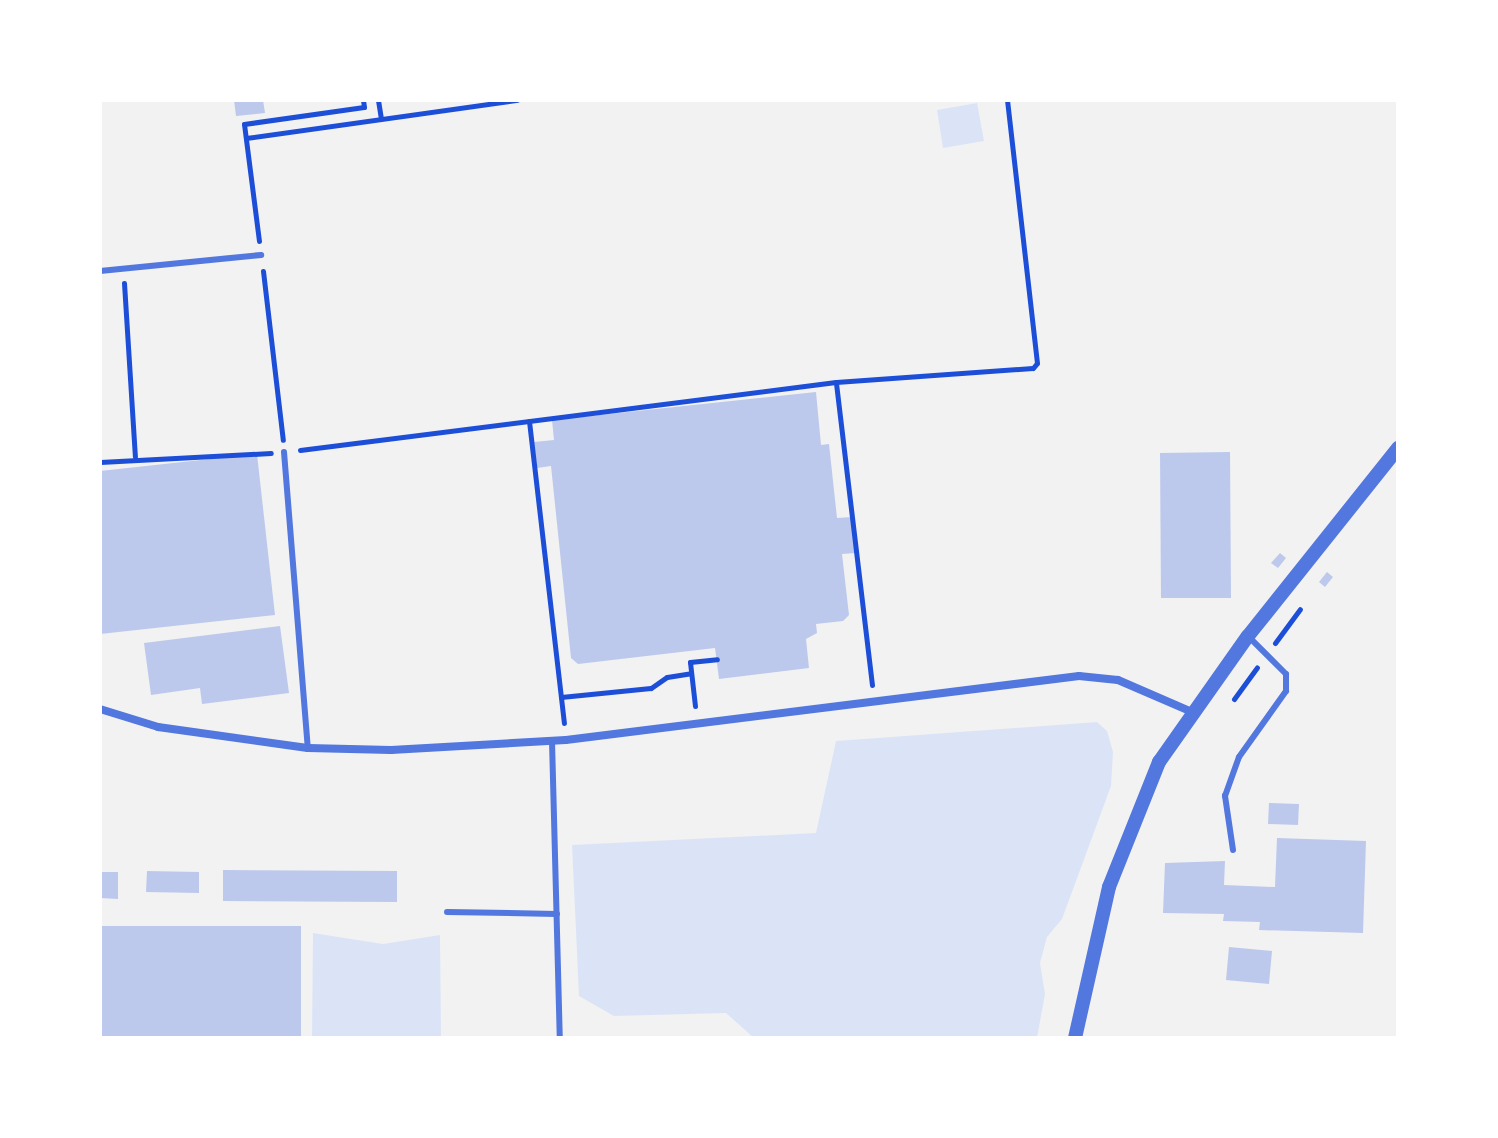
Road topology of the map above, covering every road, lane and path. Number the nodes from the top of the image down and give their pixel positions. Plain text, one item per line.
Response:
1 (363, 100) edge
2 (378, 100) edge
3 (517, 100) edge
4 (1007, 100) edge
5 (381, 119) junction
6 (246, 138) junction
7 (261, 255) junction
8 (123, 269) junction
9 (100, 271) edge
10 (836, 382) junction
11 (529, 421) junction
12 (1398, 448) edge
13 (284, 452) junction
14 (135, 457) junction
15 (100, 462) edge
16 (1248, 636) junction
17 (717, 659) dead end
18 (691, 673) junction
19 (694, 695) dead end
20 (561, 697) junction
21 (874, 701) junction
22 (100, 709) edge
23 (1192, 712) junction
24 (566, 740) junction
25 (552, 741) junction
26 (308, 748) junction
27 (1233, 850) dead end
28 (447, 912) dead end
29 (557, 914) junction
30 (560, 1038) edge
31 (1075, 1038) edge

1 - 6 path
2 - 5 path
3 - 5 path
4 - 10 path
5 - 6 path
6 - 7 path
7 - 8 lane
7 - 13 path
8 - 9 lane
8 - 14 path
10 - 11 path
10 - 21 path
11 - 13 path
11 - 20 path
12 - 16 street
13 - 14 path
13 - 26 lane
14 - 15 path
16 - 23 street
16 - 27 lane
17 - 18 path
18 - 19 path
18 - 20 path
20 - 24 path
21 - 23 street
21 - 24 street
22 - 26 street
23 - 31 street
24 - 25 street
25 - 26 street
25 - 29 lane
28 - 29 lane
29 - 30 lane

